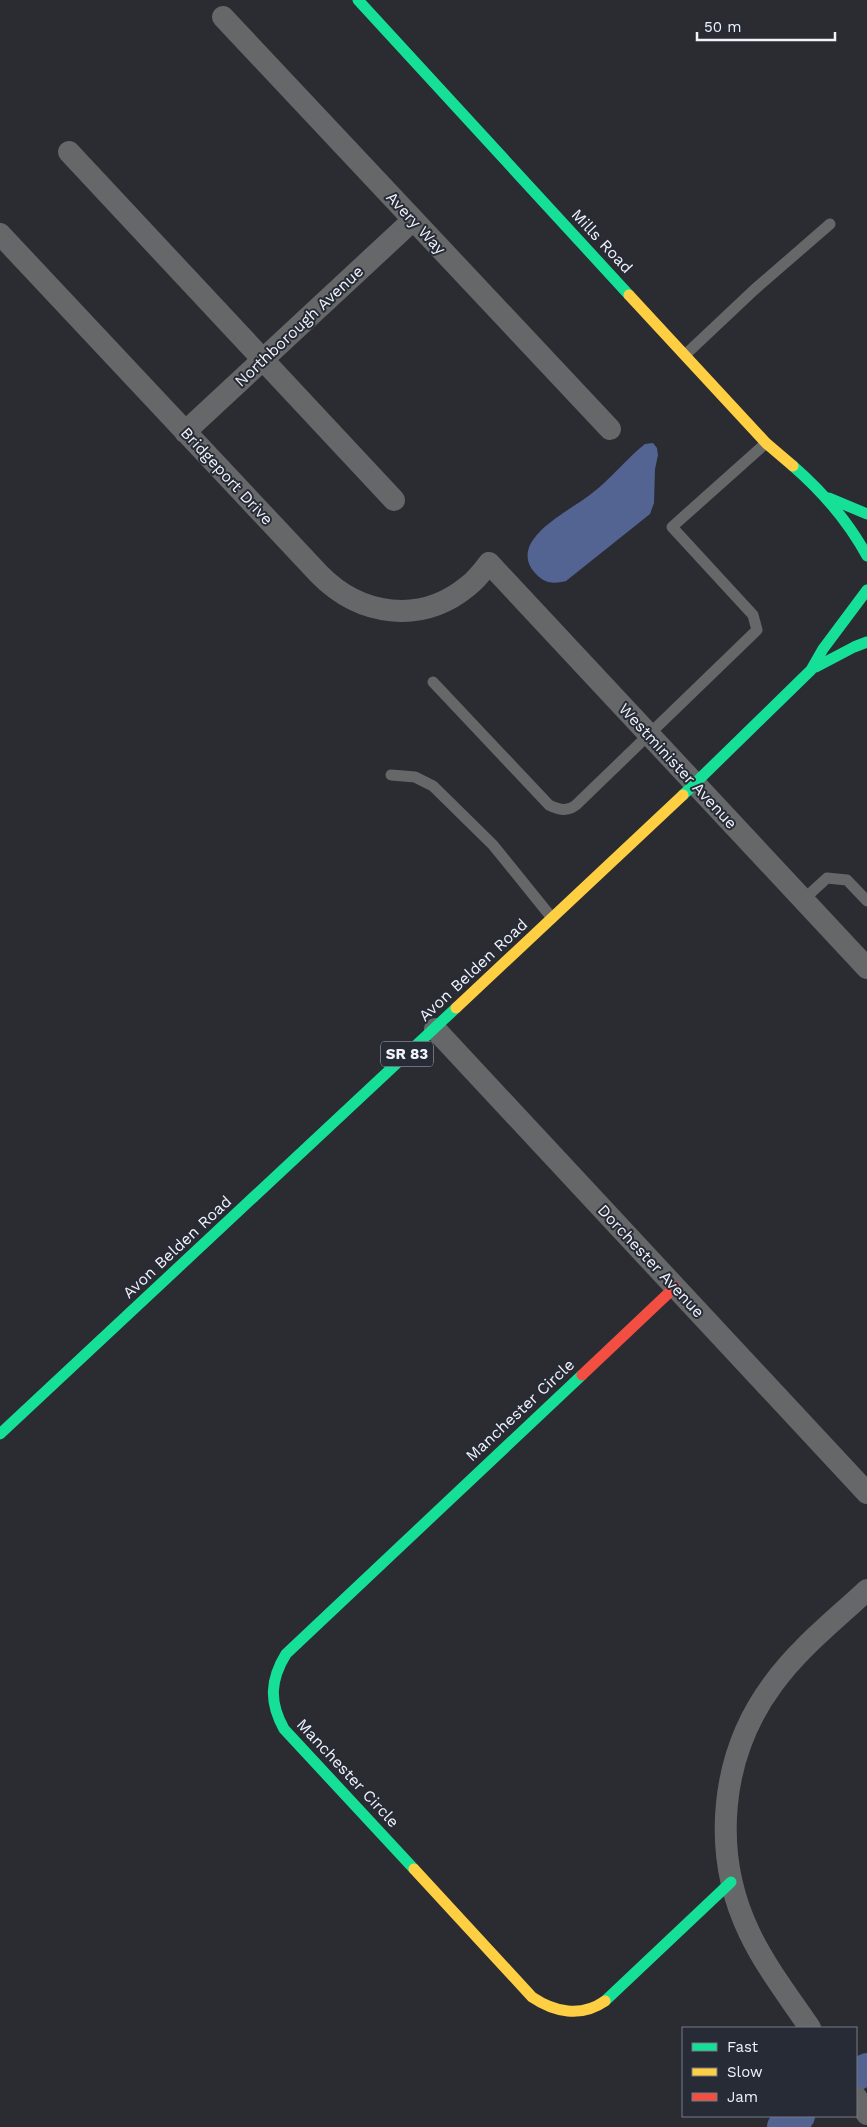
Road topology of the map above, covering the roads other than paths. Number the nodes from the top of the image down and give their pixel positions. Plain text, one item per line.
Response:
1 (358, 0) edge
2 (223, 17) dead end
3 (69, 152) dead end
4 (413, 220) junction
5 (830, 224) dead end
6 (0, 234) edge
7 (685, 355) junction
8 (263, 360) junction
9 (610, 430) dead end
10 (186, 432) junction
11 (766, 442) junction
12 (829, 498) junction
13 (394, 500) dead end
14 (867, 514) edge
15 (867, 556) edge
16 (489, 563) joint
17 (867, 590) edge
18 (867, 642) edge
19 (810, 670) junction
20 (433, 682) dead end
21 (650, 736) junction
22 (391, 775) dead end
23 (695, 784) junction
24 (803, 900) junction
25 (867, 901) edge
26 (552, 918) junction
27 (867, 968) edge
28 (435, 1029) junction
29 (675, 1287) junction
30 (0, 1434) edge
31 (867, 1493) edge
32 (867, 1590) edge
33 (731, 1882) junction
34 (809, 2027) edge

1 - 7 street, Mills Road
2 - 4 street, Avery Way
3 - 8 street
4 - 8 street, Northborough Avenue
4 - 9 street, Avery Way
5 - 7 lane
6 - 10 street, Bridgeport Drive
7 - 11 street, Mills Road
8 - 10 street, Northborough Avenue
8 - 13 street
10 - 16 street, Bridgeport Drive
11 - 12 street, Mills Road
11 - 21 lane
12 - 14 street, Mills Road
12 - 15 street, Mills Road
16 - 21 street, Westminister Avenue
17 - 19 street, Avon Belden Road / SR 83
18 - 19 street, Avon Belden Road / SR 83
19 - 23 street, Avon Belden Road / SR 83
20 - 21 lane
21 - 23 street, Westminister Avenue
22 - 26 lane
23 - 24 street, Westminister Avenue
23 - 26 street, Avon Belden Road / SR 83
24 - 25 lane
24 - 27 street, Westminister Avenue
26 - 28 street, Avon Belden Road / SR 83
28 - 29 street, Dorchester Avenue
28 - 30 street, Avon Belden Road / SR 83
29 - 31 street, Dorchester Avenue
29 - 33 street, Manchester Circle
32 - 33 street
33 - 34 street

